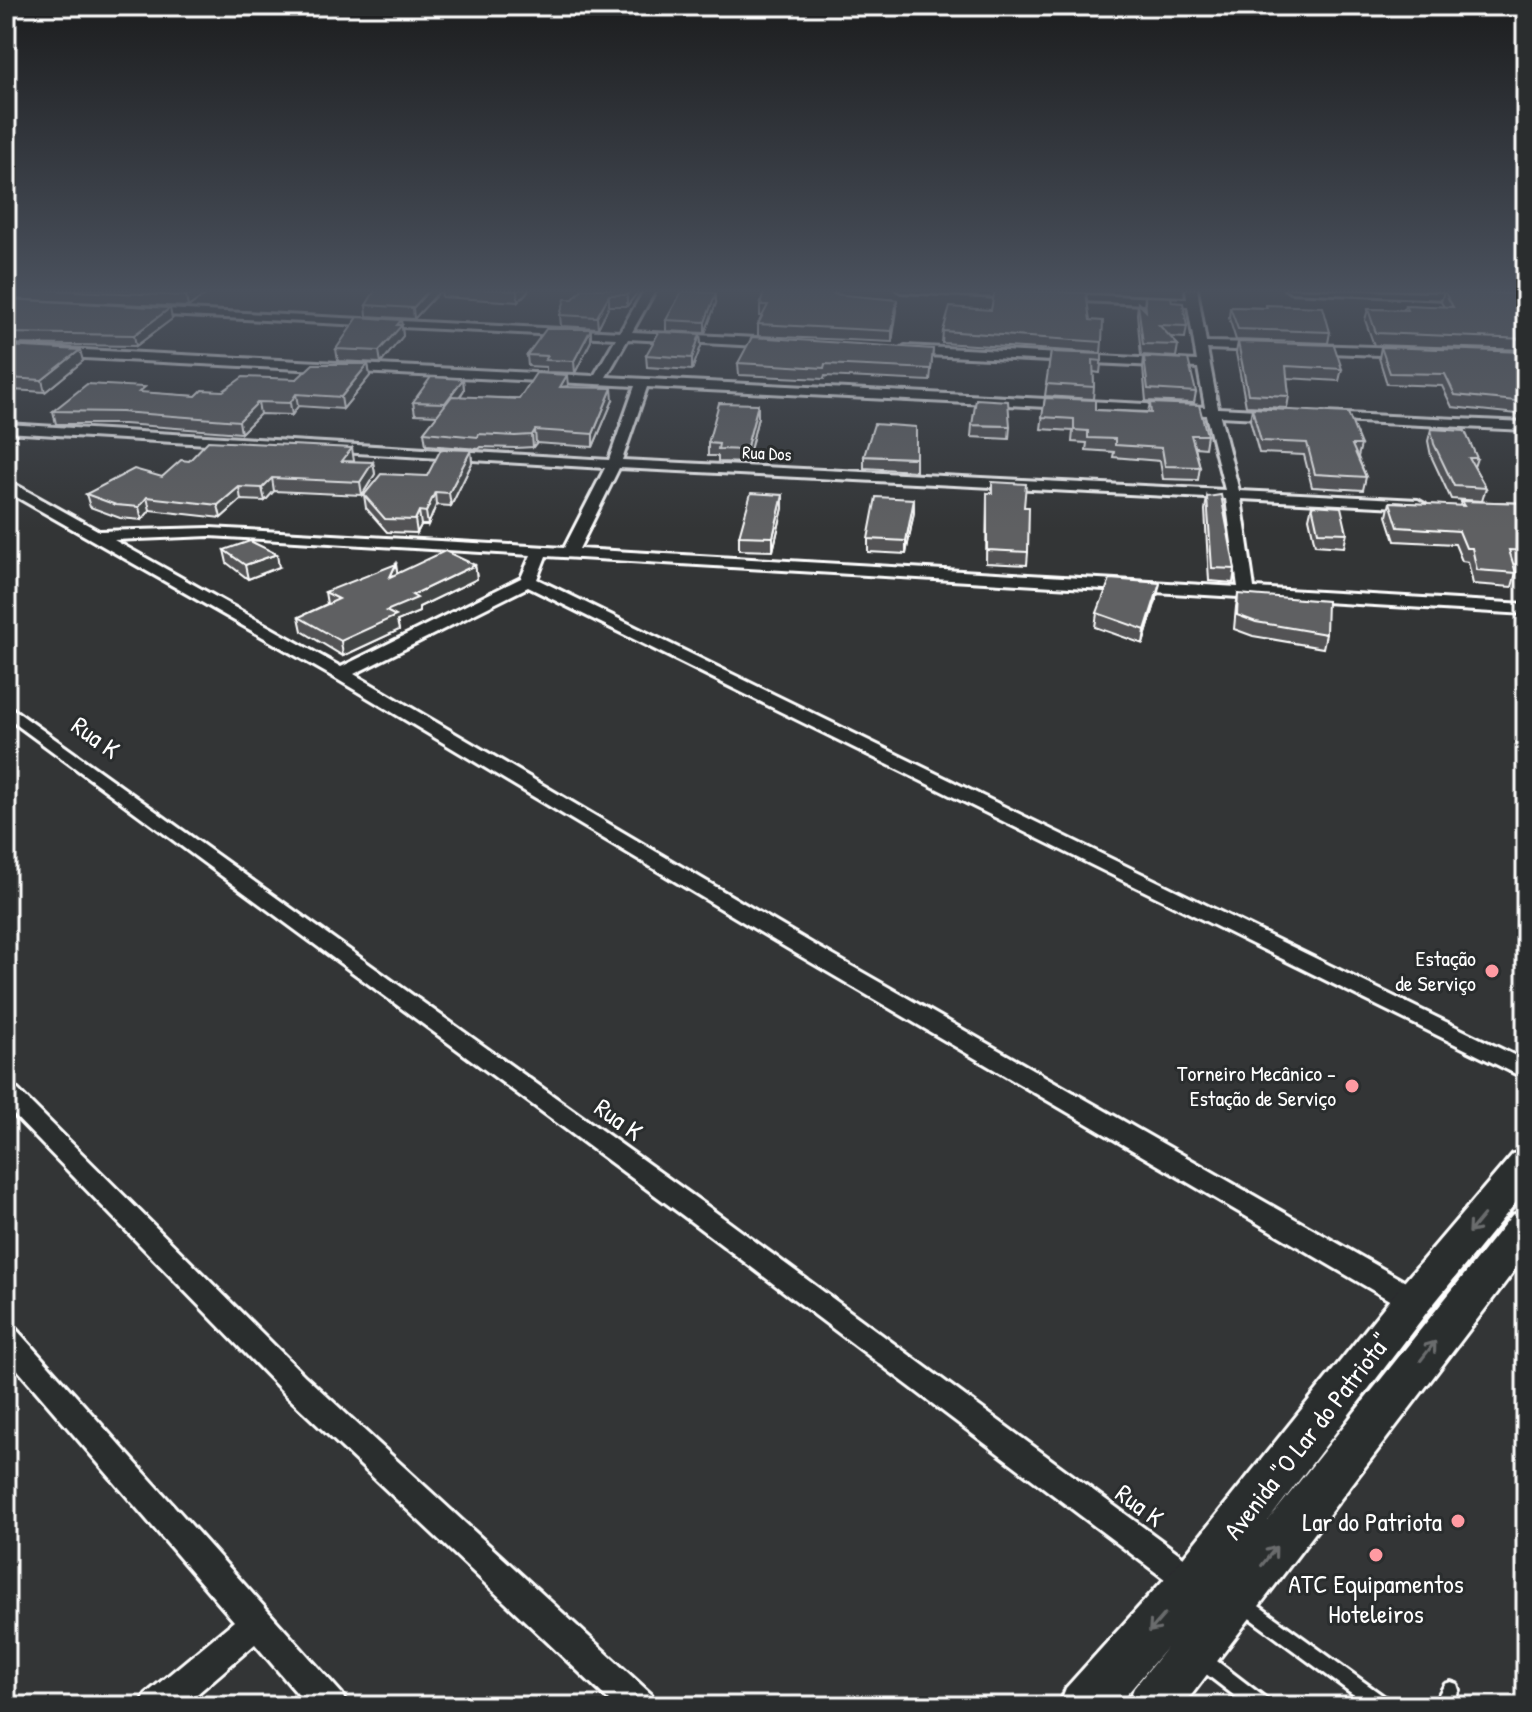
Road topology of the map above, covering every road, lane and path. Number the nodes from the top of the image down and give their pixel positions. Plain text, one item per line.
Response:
1 (366, 369) edge
2 (604, 369) edge
3 (1205, 369) edge
4 (597, 381) junction
5 (642, 384) junction
6 (1212, 412) junction
7 (1290, 415) edge
8 (1306, 416) edge
9 (1526, 426) edge
10 (6, 428) edge
11 (614, 464) junction
12 (6, 485) edge
13 (1233, 494) junction
14 (1434, 505) edge
15 (98, 536) junction
16 (540, 552) junction
17 (569, 553) junction
18 (528, 581) junction
19 (1247, 592) junction
20 (1526, 609) edge
21 (341, 674) junction
22 (6, 709) edge
23 (1526, 1071) edge
24 (6, 1092) edge
25 (1526, 1164) edge
26 (1526, 1226) edge
27 (1413, 1300) junction
28 (6, 1337) edge
29 (1193, 1582) junction
30 (1236, 1599) junction
31 (258, 1621) junction
32 (1194, 1654) junction
33 (1451, 1690) dead end
34 (158, 1706) edge
35 (330, 1706) edge
36 (639, 1706) edge
37 (1084, 1706) edge
38 (1152, 1706) edge
39 (1262, 1706) edge
40 (1383, 1706) edge
41 (1440, 1706) edge

1 - 4 street
2 - 4 street
3 - 6 street
4 - 5 street
5 - 6 street
5 - 11 street
6 - 7 street
6 - 13 street
8 - 9 street
10 - 11 street, Rua Dos
11 - 13 street, Rua Dos
11 - 17 street
12 - 15 street
13 - 14 street, Rua Dos
13 - 19 street
15 - 16 street
15 - 21 street
16 - 17 street
16 - 18 street
17 - 19 street
18 - 21 street
18 - 23 street
19 - 20 street
21 - 27 street
22 - 29 street, Rua K
24 - 36 street
25 -> 27 main road, Avenida "O Lar do Patriota"
30 -> 26 main road, Avenida "O Lar do Patriota"
27 - 29 main road, Avenida "O Lar do Patriota"
28 - 31 street
29 -> 37 main road, Avenida "O Lar do Patriota"
30 - 32 main road, Avenida "O Lar do Patriota"
30 - 40 lane
31 - 34 street
31 - 35 street
32 - 38 main road, Avenida "O Lar do Patriota"
32 - 39 lane
33 - 41 lane

